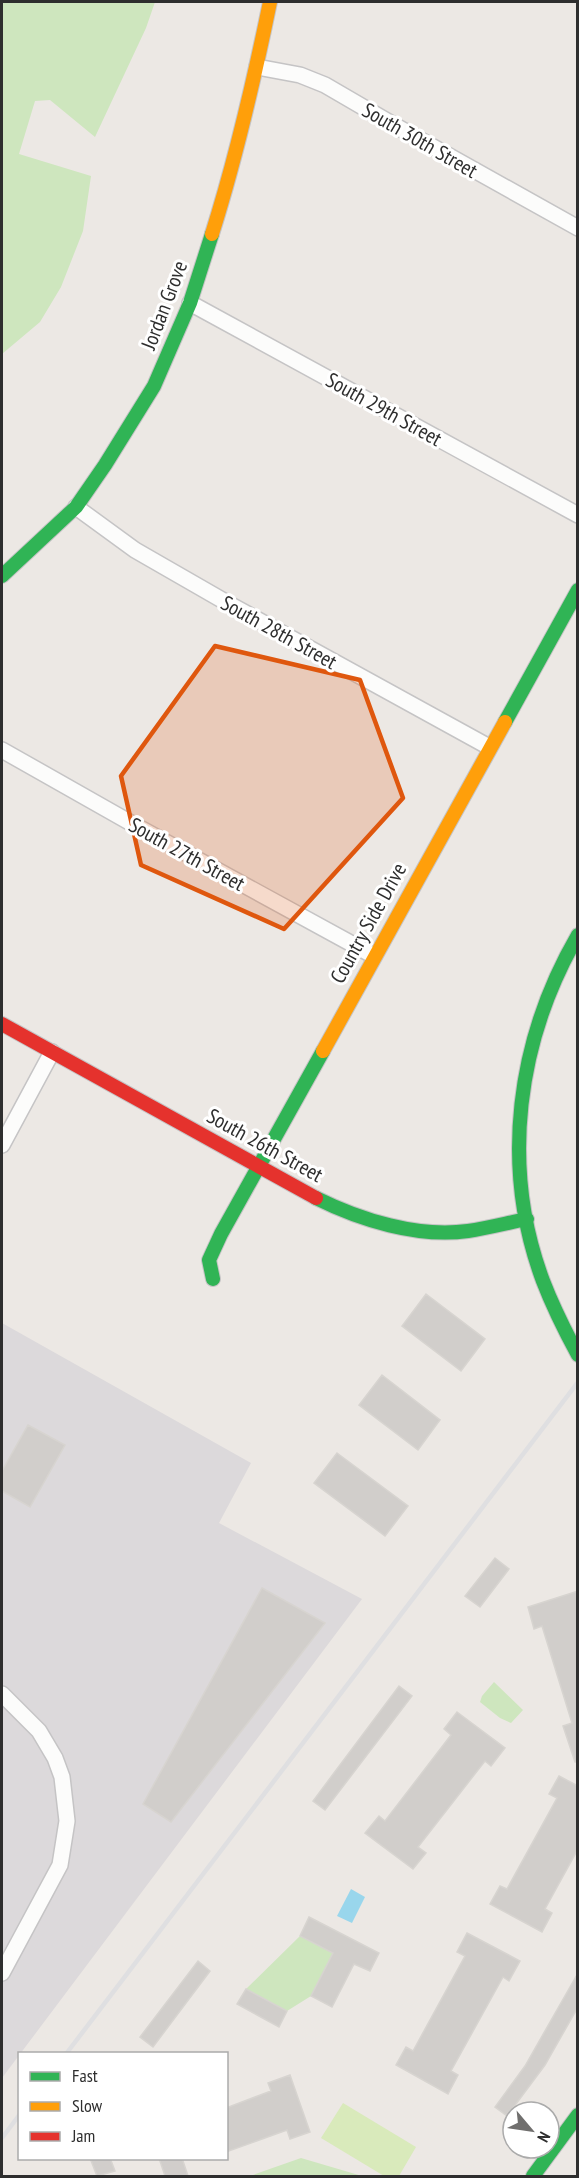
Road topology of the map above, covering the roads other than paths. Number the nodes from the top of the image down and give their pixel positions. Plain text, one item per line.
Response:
1 (270, 2) edge
2 (257, 67) junction
3 (578, 228) edge
4 (190, 303) junction
5 (76, 507) junction
6 (578, 514) edge
7 (2, 576) edge
8 (578, 590) edge
9 (489, 747) junction
10 (2, 750) edge
11 (578, 935) edge
12 (374, 956) junction
13 (2, 1024) edge
14 (52, 1052) junction
15 (2, 1145) edge
16 (260, 1166) junction
17 (527, 1219) junction
18 (213, 1279) dead end
19 (578, 1355) edge
20 (2, 1694) edge
21 (2, 1973) edge
22 (578, 2115) edge
23 (533, 2176) edge

1 - 2 street, Jordan Grove
2 - 3 street, South 30th Street
2 - 4 street, Jordan Grove
4 - 5 street, Jordan Grove
4 - 6 street, South 29th Street
5 - 7 street, Jordan Grove
5 - 9 street, South 28th Street
8 - 9 street, Country Side Drive
9 - 12 street, Country Side Drive
10 - 12 street, South 27th Street
11 - 17 street
12 - 16 street, Country Side Drive
13 - 14 street, South 26th Street
14 - 15 street
14 - 16 street, South 26th Street
16 - 17 street, South 26th Street
16 - 18 street, Country Side Drive
17 - 19 street
20 - 21 street
22 - 23 street

